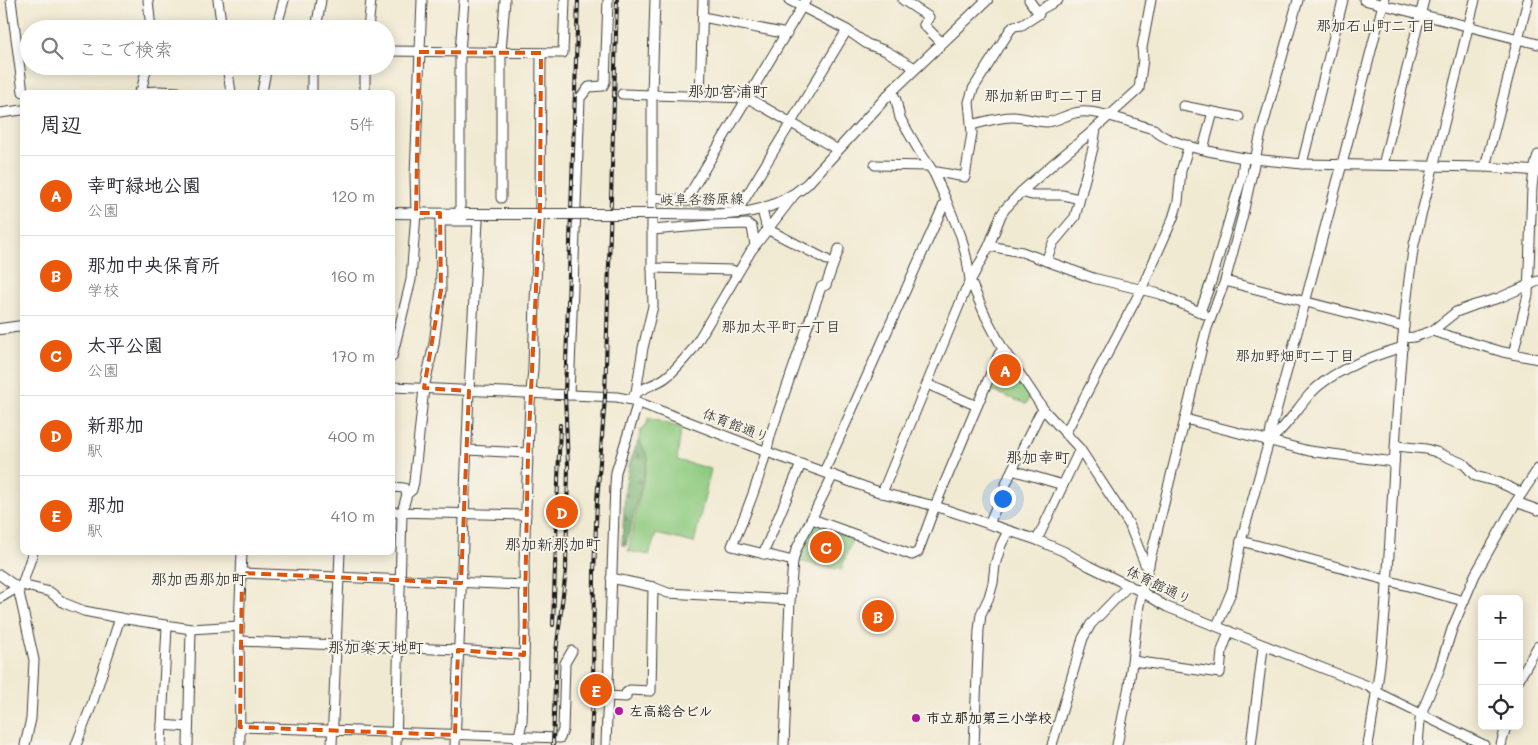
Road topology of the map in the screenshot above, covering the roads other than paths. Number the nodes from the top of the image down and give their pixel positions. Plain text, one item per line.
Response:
1 (11, 0) edge
2 (148, 0) edge
3 (218, 0) edge
4 (284, 0) edge
5 (321, 0) edge
6 (371, 0) edge
7 (422, 0) edge
8 (464, 0) edge
9 (505, 0) edge
10 (565, 0) edge
11 (608, 0) edge
12 (655, 0) edge
13 (703, 0) edge
14 (789, 0) edge
15 (903, 0) edge
16 (987, 0) edge
17 (1029, 0) edge
18 (1058, 0) edge
19 (1151, 0) edge
20 (1298, 0) edge
21 (1343, 0) edge
22 (1364, 0) edge
23 (1424, 0) edge
24 (1475, 0) edge
25 (1528, 0) edge
26 (1383, 2) edge
27 (804, 3) edge
28 (1038, 11) junction
29 (1421, 14) junction
30 (703, 17) junction
31 (150, 20) edge
32 (221, 20) edge
33 (278, 20) edge
34 (318, 20) edge
35 (369, 20) edge
36 (1468, 26) junction
37 (847, 30) junction
38 (787, 34) junction
39 (1519, 39) junction
40 (942, 43) junction
41 (1538, 44) edge
42 (395, 51) edge
43 (419, 52) junction
44 (460, 52) junction
45 (501, 52) junction
46 (541, 53) junction
47 (915, 68) junction
48 (20, 69) edge
49 (21, 75) edge
50 (145, 75) edge
51 (228, 75) edge
52 (265, 75) edge
53 (312, 75) edge
54 (365, 75) edge
55 (23, 90) edge
56 (141, 90) edge
57 (231, 90) edge
58 (262, 90) edge
59 (312, 90) edge
60 (365, 90) edge
61 (892, 91) junction
62 (622, 94) dead end
63 (652, 94) junction
64 (700, 97) junction
65 (748, 98) junction
66 (1183, 106) dead end
67 (20, 110) edge
68 (1213, 112) junction
69 (0, 113) edge
70 (1108, 116) junction
71 (1239, 118) dead end
72 (791, 122) junction
73 (971, 124) junction
74 (1096, 128) junction
75 (1188, 146) junction
76 (838, 150) junction
77 (1203, 150) junction
78 (1538, 155) edge
79 (1244, 158) junction
80 (1255, 159) junction
81 (875, 164) dead end
82 (1302, 164) junction
83 (1342, 164) junction
84 (1384, 165) junction
85 (1433, 166) junction
86 (1485, 167) junction
87 (932, 170) junction
88 (1536, 171) edge
89 (1021, 192) junction
90 (796, 194) junction
91 (501, 198) dead end
92 (652, 198) junction
93 (1079, 199) junction
94 (686, 200) junction
95 (946, 200) junction
96 (762, 210) junction
97 (395, 213) edge
98 (416, 213) junction
99 (463, 213) junction
100 (440, 217) junction
101 (767, 229) junction
102 (652, 230) junction
103 (755, 244) junction
104 (989, 246) junction
105 (839, 249) dead end
106 (827, 260) dead end
107 (1046, 261) junction
108 (652, 268) junction
109 (738, 273) junction
110 (970, 280) junction
111 (1225, 281) junction
112 (1538, 281) edge
113 (1529, 285) junction
114 (1141, 290) junction
115 (1305, 303) junction
116 (1200, 312) junction
117 (1211, 318) junction
118 (20, 326) edge
119 (1404, 327) junction
120 (0, 329) edge
121 (1432, 331) junction
122 (395, 334) edge
123 (1403, 342) junction
124 (1003, 349) junction
125 (1513, 354) junction
126 (1538, 360) edge
127 (927, 384) junction
128 (395, 387) edge
129 (424, 388) junction
130 (469, 390) junction
131 (531, 393) junction
132 (569, 396) junction
133 (635, 398) junction
134 (977, 406) junction
135 (1044, 410) junction
136 (1185, 419) junction
137 (1065, 434) junction
138 (1269, 441) junction
139 (1396, 446) junction
140 (1080, 449) junction
141 (467, 450) junction
142 (767, 452) junction
143 (528, 453) junction
144 (1394, 462) junction
145 (801, 464) junction
146 (1538, 469) edge
147 (1012, 470) junction
148 (829, 474) junction
149 (1063, 485) junction
150 (395, 487) edge
151 (882, 492) junction
152 (1522, 493) junction
153 (407, 494) junction
154 (1516, 502) junction
155 (935, 506) junction
156 (1538, 510) edge
157 (395, 512) edge
158 (402, 512) junction
159 (464, 514) junction
160 (526, 515) junction
161 (812, 518) junction
162 (989, 524) junction
163 (1008, 531) junction
164 (1037, 540) junction
165 (1241, 540) junction
166 (763, 554) junction
167 (32, 555) edge
168 (242, 555) edge
169 (340, 555) edge
170 (793, 560) junction
171 (1149, 566) junction
172 (242, 573) junction
173 (0, 575) edge
174 (339, 578) junction
175 (611, 578) junction
176 (400, 580) junction
177 (1387, 581) junction
178 (462, 583) junction
179 (524, 585) junction
180 (1128, 585) junction
181 (653, 586) junction
182 (20, 587) junction
183 (1142, 592) junction
184 (0, 598) edge
185 (790, 600) junction
186 (1464, 601) junction
187 (120, 618) junction
188 (166, 626) junction
189 (239, 626) junction
190 (1217, 626) junction
191 (190, 629) junction
192 (1229, 631) junction
193 (240, 641) junction
194 (336, 645) junction
195 (1265, 646) junction
196 (1538, 646) edge
197 (398, 648) junction
198 (458, 650) junction
199 (572, 651) dead end
200 (524, 655) junction
201 (1133, 661) junction
202 (1523, 672) edge
203 (1376, 691) junction
204 (608, 696) junction
205 (1421, 714) junction
206 (162, 725) junction
207 (188, 727) junction
208 (240, 727) junction
209 (333, 730) junction
210 (1505, 730) edge
211 (396, 732) junction
212 (455, 735) junction
213 (518, 741) edge
214 (25, 745) edge
215 (76, 745) edge
216 (161, 745) edge
217 (188, 745) edge
218 (240, 745) edge
219 (332, 745) edge
220 (396, 745) edge
221 (455, 745) edge
222 (606, 745) edge
223 (784, 745) edge
224 (974, 745) edge
225 (1052, 745) edge
226 (1117, 745) edge
227 (1251, 745) edge
228 (1368, 745) edge
229 (1418, 745) edge
230 (1484, 745) edge
231 (1501, 745) edge

1 - 48 street
2 - 31 street
3 - 32 street
4 - 33 street
5 - 34 street
6 - 35 street
7 - 43 street
8 - 44 street
9 - 45 street
10 - 46 street
11 - 132 street
12 - 63 street
13 - 30 street
14 - 27 street
15 - 40 street
16 - 40 main road, 岐阜各務原線
17 - 28 street
18 - 28 street
19 - 70 street
20 - 80 street
21 - 82 street
22 - 26 street
23 - 29 street
24 - 36 street
25 - 39 street
26 - 29 street
26 - 83 street
27 - 37 street
27 - 38 street
28 - 73 street
29 - 36 street
29 - 84 street
30 - 38 street
30 - 64 street
36 - 39 street
36 - 85 street
37 - 47 street
37 - 72 street
38 - 65 street
39 - 41 street
39 - 86 street
40 - 47 main road, 岐阜各務原線
42 - 43 street
43 - 44 street
43 - 98 street
44 - 45 street
44 - 99 street
45 - 46 street
45 - 91 street
46 - 131 street
47 - 61 main road, 岐阜各務原線
49 - 55 street
50 - 56 street
51 - 57 street
52 - 58 street
53 - 59 street
54 - 60 street
61 - 76 main road, 岐阜各務原線
61 - 87 street
62 - 63 street
63 - 64 street
63 - 92 street
64 - 65 street
65 - 72 street
65 - 94 street
66 - 68 street
67 - 69 street
68 - 71 street
68 - 77 street
70 - 73 street
70 - 74 street
70 - 75 street
72 - 76 street
72 - 94 street
73 - 87 street
74 - 89 street
74 - 93 street
75 - 77 street
75 - 114 street
76 - 90 main road, 岐阜各務原線
77 - 79 street
78 - 88 street
79 - 80 street
79 - 116 street
80 - 82 street
80 - 111 street
81 - 87 street
82 - 83 street
83 - 84 street
83 - 115 street
84 - 85 street
85 - 86 street
85 - 119 street
86 - 88 street
87 - 95 street
88 - 113 street
89 - 93 street
89 - 104 street
90 - 96 main road, 岐阜各務原線
90 - 101 street
92 - 94 street
92 - 102 street
93 - 107 street
95 - 110 street
95 - 148 street
96 - 99 main road, 岐阜各務原線, bridge
96 - 101 street
97 - 98 main road, 岐阜各務原線
98 - 100 main road, 岐阜各務原線
98 - 122 street
99 - 100 main road, 岐阜各務原線
100 - 129 street
100 - 130 street
101 - 103 street
101 - 106 street
102 - 103 street
102 - 108 street
103 - 109 street
104 - 107 street
104 - 110 street
105 - 142 street
107 - 114 street
108 - 109 street
108 - 133 street
109 - 133 street
110 - 124 street
110 - 127 street
111 - 115 street
111 - 117 street
112 - 113 street
113 - 121 street
113 - 125 street
114 - 116 street
114 - 137 street
115 - 119 street
115 - 138 street
116 - 117 street
117 - 136 street
118 - 120 main road
119 - 123 street
121 - 123 street
121 - 125 street
123 - 138 street
123 - 139 street
124 - 134 street
124 - 135 street
125 - 126 street
127 - 134 street
127 - 151 street
128 - 129 street, 体育館通り
129 - 130 street, 体育館通り
129 - 153 street
130 - 131 street, 体育館通り
130 - 141 street
131 - 132 street, 体育館通り
131 - 143 street
132 - 133 street, 体育館通り
133 - 142 street, 体育館通り
133 - 175 street
134 - 155 street
135 - 137 street
135 - 147 street
136 - 138 street
136 - 171 street
137 - 140 street
138 - 144 street
138 - 165 street
139 - 144 street
139 - 152 street
140 - 149 street
140 - 171 street
141 - 143 street
141 - 159 street
142 - 145 street, 体育館通り
142 - 166 street
143 - 160 street
144 - 177 street
145 - 148 street, 体育館通り
145 - 166 street
146 - 152 street
147 - 149 street
147 - 162 street
148 - 151 street, 体育館通り
148 - 161 street
149 - 164 street
150 - 153 street
151 - 155 street
152 - 154 street
153 - 158 street
154 - 156 street
154 - 186 street
155 - 161 street
155 - 162 street
157 - 158 street
158 - 159 street
158 - 176 street
159 - 160 street
159 - 178 street
160 - 179 street
161 - 170 street
162 - 163 street
163 - 164 street, 体育館通り
163 - 224 street
164 - 180 street, 体育館通り
165 - 177 street
165 - 190 street
166 - 170 street
167 - 182 street
168 - 172 street
169 - 174 street
170 - 185 street
171 - 183 street
172 - 174 street
172 - 189 street
173 - 182 street
174 - 176 street
174 - 194 street
175 - 181 street
175 - 204 street
176 - 178 street
176 - 197 street
177 - 186 street
177 - 203 street
178 - 179 street
178 - 198 street
179 - 200 street
180 - 183 street, 体育館通り
180 - 225 street
181 - 185 street
181 - 204 street
182 - 184 street
182 - 187 street
182 - 214 street
183 - 190 street, 体育館通り
183 - 201 street
185 - 223 street
186 - 205 street
187 - 188 street
187 - 215 street
188 - 191 street
188 - 206 street
189 - 191 street
189 - 193 street
190 - 192 street, 体育館通り
191 - 207 street
192 - 195 street, 体育館通り
192 - 201 street
193 - 194 street
193 - 208 street
194 - 197 street
194 - 209 street
195 - 203 street
195 - 227 street
196 - 202 street
197 - 198 street
197 - 211 street
198 - 200 street
198 - 212 street
199 - 213 street
200 - 213 street
201 - 226 street
203 - 205 street
203 - 228 street
204 - 222 street
205 - 229 street
205 - 230 street
206 - 207 street
206 - 216 street
207 - 217 street
208 - 209 street
208 - 218 street
209 - 211 street
209 - 219 street
210 - 231 street
211 - 212 street
211 - 220 street
212 - 213 street
212 - 221 street

